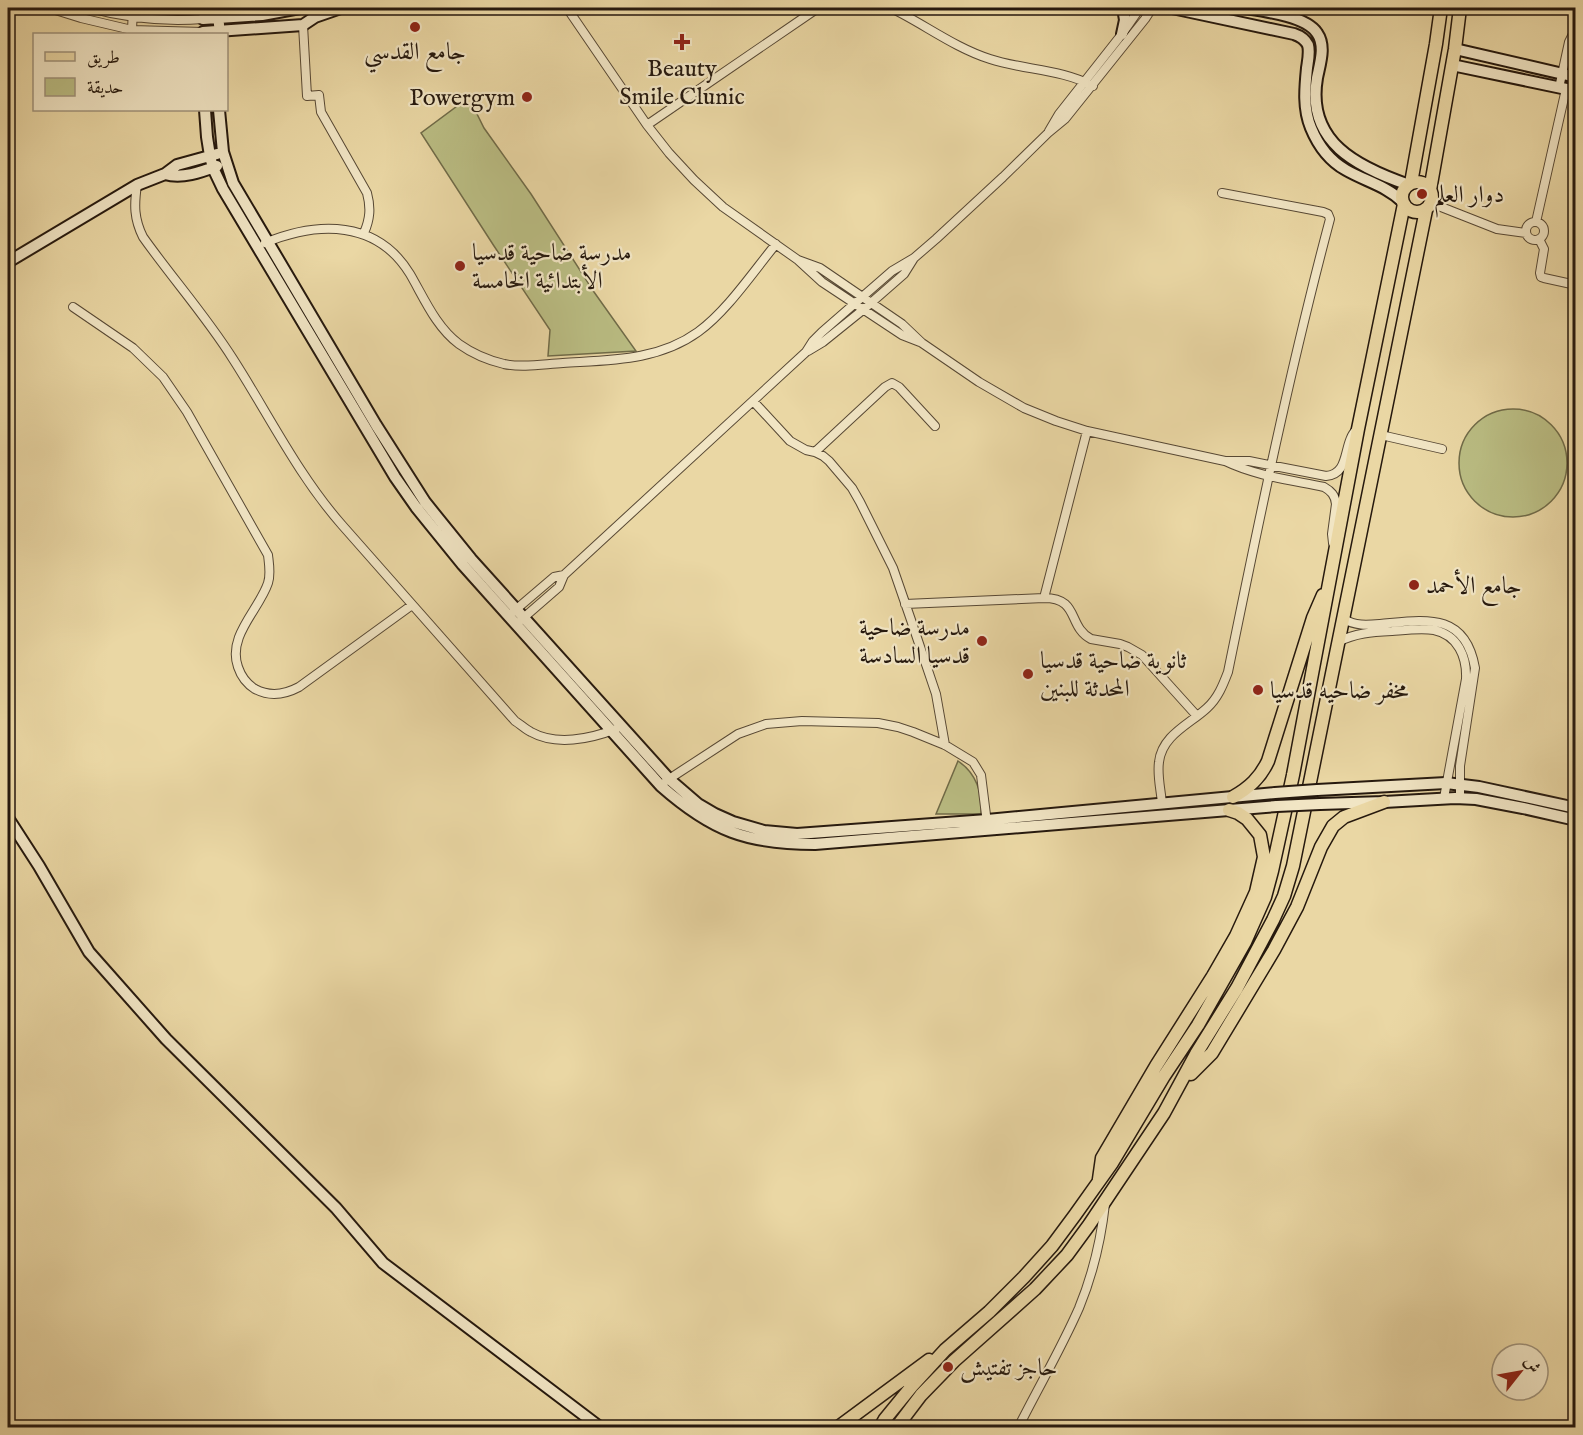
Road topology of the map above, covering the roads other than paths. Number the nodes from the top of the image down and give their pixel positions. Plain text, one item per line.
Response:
1 (50, 8) edge
2 (89, 8) edge
3 (133, 8) edge
4 (300, 8) edge
5 (341, 8) edge
6 (567, 8) edge
7 (818, 8) edge
8 (891, 8) edge
9 (1123, 8) edge
10 (1140, 8) edge
11 (1152, 8) edge
12 (1172, 8) edge
13 (1244, 8) edge
14 (1441, 8) edge
15 (1460, 8) edge
16 (203, 13) edge
17 (218, 13) edge
18 (133, 17) junction
19 (303, 24) junction
20 (1575, 28) edge
21 (132, 30) junction
22 (203, 33) edge
23 (219, 33) edge
24 (1317, 33) junction
25 (1122, 34) junction
26 (1304, 39) junction
27 (1455, 49) junction
28 (1575, 62) edge
29 (1452, 65) junction
30 (1570, 76) edge
31 (1089, 84) junction
32 (1568, 90) edge
33 (205, 111) edge
34 (219, 111) edge
35 (647, 125) junction
36 (223, 152) junction
37 (210, 156) junction
38 (226, 164) junction
39 (213, 168) junction
40 (165, 174) junction
41 (1390, 177) junction
42 (1410, 184) junction
43 (137, 186) junction
44 (1385, 189) junction
45 (1431, 190) junction
46 (1222, 193) dead end
47 (1404, 203) junction
48 (1429, 206) junction
49 (1536, 222) junction
50 (364, 233) junction
51 (1526, 233) junction
52 (1539, 239) junction
53 (263, 244) junction
54 (776, 244) junction
55 (914, 258) junction
56 (8, 262) edge
57 (1575, 285) edge
58 (858, 300) junction
59 (867, 306) junction
60 (73, 307) dead end
61 (806, 352) junction
62 (753, 401) junction
63 (935, 426) dead end
64 (1358, 429) junction
65 (1087, 431) junction
66 (1381, 435) junction
67 (1442, 449) dead end
68 (815, 452) junction
69 (1225, 461) junction
70 (1271, 465) junction
71 (1269, 476) junction
72 (1326, 476) junction
73 (1324, 487) junction
74 (1336, 548) junction
75 (1329, 587) junction
76 (1044, 598) junction
77 (905, 604) junction
78 (412, 605) junction
79 (516, 617) junction
80 (1344, 619) junction
81 (1338, 642) junction
82 (1464, 715) junction
83 (1197, 716) junction
84 (616, 729) junction
85 (945, 745) junction
86 (665, 783) junction
87 (1446, 783) junction
88 (1459, 784) junction
89 (1233, 797) junction
90 (1444, 798) junction
91 (1460, 798) junction
92 (1384, 802) junction
93 (1162, 804) junction
94 (1575, 808) edge
95 (1229, 810) junction
96 (8, 818) edge
97 (1575, 820) edge
98 (988, 826) junction
99 (1181, 1083) junction
100 (1098, 1182) junction
101 (1106, 1199) junction
102 (945, 1350) junction
103 (601, 1428) edge
104 (837, 1428) edge
105 (880, 1428) edge
106 (896, 1428) edge
107 (1018, 1428) edge

1 - 21 street
2 - 18 street
3 - 18 street
4 - 17 main road
5 - 19 main road
6 - 35 street
7 - 35 street
8 - 31 street
9 - 25 main road
10 - 25 street
11 - 31 street
12 - 26 main road
13 - 24 main road
14 - 42 main road
15 - 27 main road
16 - 17 main road
16 - 18 street
16 - 22 main road
17 - 23 main road
18 - 21 street
19 - 23 main road
19 - 50 street
20 - 30 street
21 - 22 street
22 - 23 main road
24 - 26 main road
24 - 41 main road
25 - 31 street
26 - 44 main road
27 - 29 main road
27 - 30 main road
28 - 30 street
29 - 32 main road
29 - 45 main road
30 - 32 street
30 - 32 street
31 - 55 street
32 - 49 street
33 - 37 main road
34 - 36 main road
35 - 54 street
36 - 37 main road
36 - 38 main road
37 - 39 main road
37 - 40 main road
38 - 39 main road
38 - 53 main road
39 - 40 main road
39 - 53 main road
40 - 43 main road
41 - 42 main road
41 - 44 main road
42 - 45 main road
42 - 47 main road
43 - 56 main road
43 - 78 street
44 - 47 main road
45 - 48 main road
46 - 70 street
47 - 48 main road
47 - 64 main road
48 - 51 street
48 - 66 main road
49 - 51 street
49 - 52 street
50 - 53 street
50 - 54 street
51 - 52 street
52 - 57 street
53 - 79 main road
54 - 58 street
55 - 58 street
55 - 59 street
58 - 59 street
58 - 61 street
59 - 61 street
59 - 65 street
60 - 78 street
61 - 62 street
62 - 68 street
62 - 79 street
63 - 68 street
64 - 72 street
64 - 74 main road
65 - 69 street
65 - 76 street
66 - 67 street
66 - 80 main road
68 - 77 street
69 - 70 street
69 - 71 street
70 - 71 street
70 - 72 street
71 - 73 street
71 - 83 street
72 - 73 street
73 - 74 street
74 - 75 main road
75 - 89 main road
75 - 100 main road
76 - 77 street
76 - 83 street
77 - 85 street
78 - 84 street
79 - 84 main road
80 - 81 main road
80 - 82 street
81 - 82 street
81 - 99 main road
82 - 87 street
82 - 88 street
83 - 93 street
84 - 86 main road
85 - 86 street
85 - 98 street
86 - 98 main road
87 - 88 main road
87 - 89 main road, bridge
87 - 90 street
88 - 91 street
88 - 94 main road
89 - 93 main road
90 - 91 main road
90 - 92 main road
91 - 97 main road
92 - 95 main road, bridge
92 - 99 main road
93 - 98 main road
95 - 98 main road
95 - 100 main road
96 - 103 main road
99 - 101 main road
100 - 102 main road
101 - 106 main road
101 - 107 street
102 - 104 main road
102 - 105 main road

